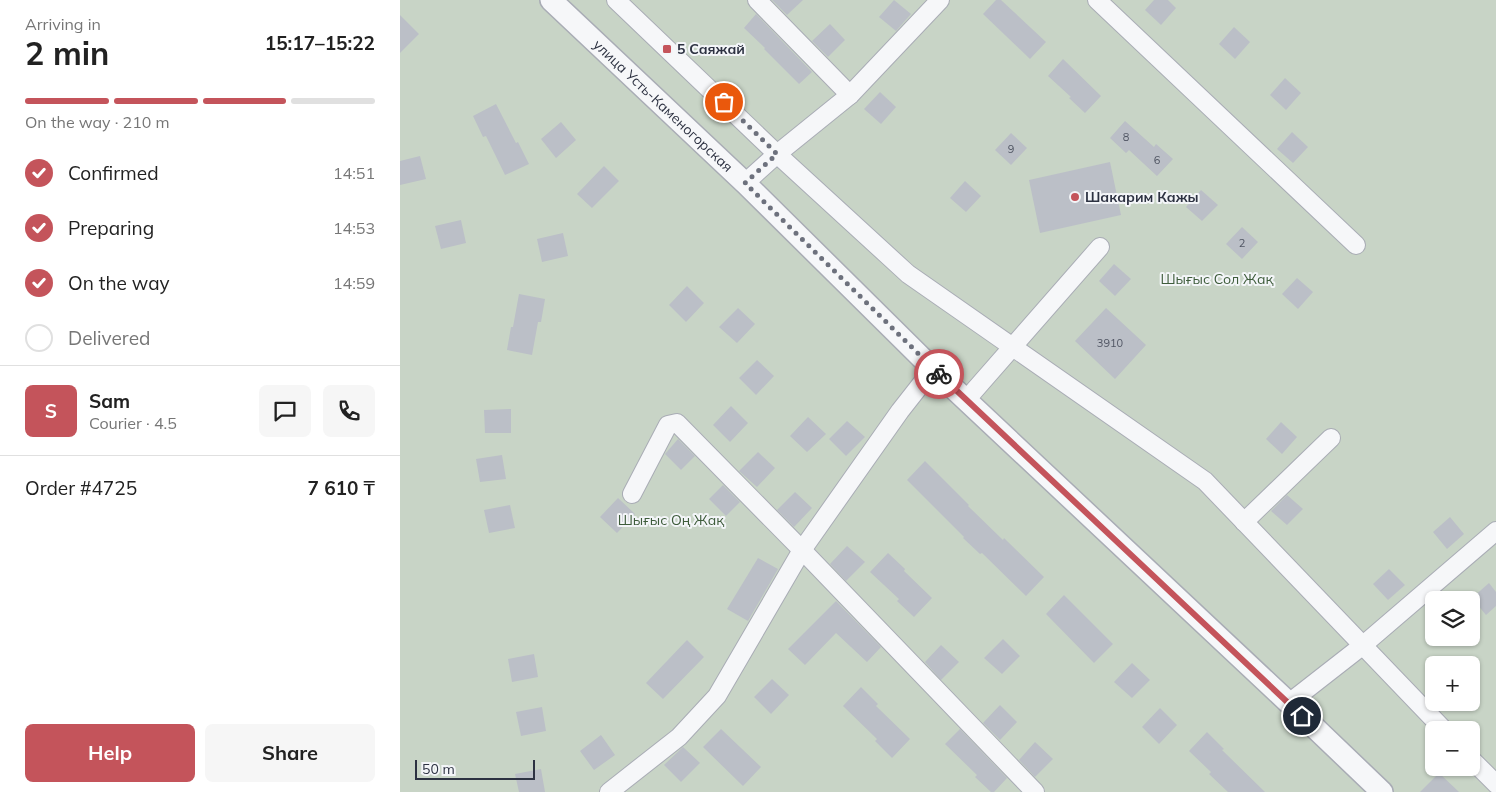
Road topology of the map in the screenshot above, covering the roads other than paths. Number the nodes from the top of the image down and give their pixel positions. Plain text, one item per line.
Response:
1 (551, 0) edge
2 (616, 0) edge
3 (757, 0) edge
4 (940, 0) edge
5 (1097, 0) edge
6 (850, 95) junction
7 (777, 154) junction
8 (745, 183) junction
9 (1356, 245) dead end
10 (1100, 247) dead end
11 (1012, 347) junction
12 (933, 369) junction
13 (966, 400) junction
14 (1330, 438) dead end
15 (632, 494) dead end
16 (1244, 522) junction
17 (1496, 531) edge
18 (802, 550) junction
19 (1362, 646) junction
20 (1289, 703) junction
21 (1435, 721) edge
22 (1480, 768) edge
23 (1496, 784) edge
24 (609, 792) edge
25 (1035, 792) edge
26 (1382, 792) edge

1 - 8 street, улица Усть-Каменогорская
2 - 7 street
3 - 6 street
4 - 6 street
5 - 9 street
6 - 7 street
7 - 8 street
7 - 11 street
8 - 12 street, улица Усть-Каменогорская
10 - 11 street
11 - 13 street
11 - 16 street
12 - 13 street, улица Усть-Каменогорская
12 - 18 street
13 - 20 street, улица Усть-Каменогорская
14 - 16 street
15 - 18 street
16 - 19 street
17 - 19 street
18 - 24 street
18 - 25 street
19 - 20 street
19 - 21 street
20 - 26 street, улица Усть-Каменогорская
22 - 23 street

